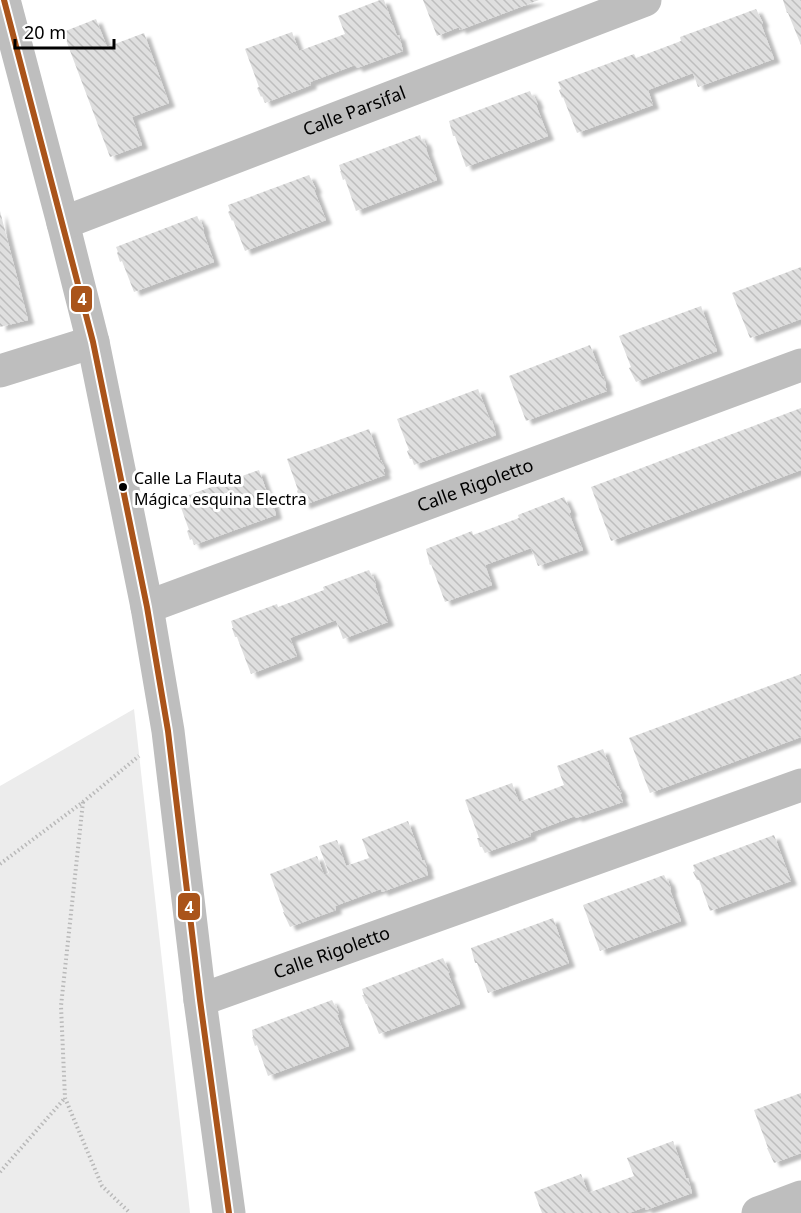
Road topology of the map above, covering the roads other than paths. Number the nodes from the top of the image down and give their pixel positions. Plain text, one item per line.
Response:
1 (4, 0) edge
2 (645, 0) edge
3 (63, 224) junction
4 (93, 342) junction
5 (801, 365) edge
6 (0, 371) edge
7 (147, 607) junction
8 (801, 785) edge
9 (200, 1000) junction
10 (801, 1197) edge
11 (229, 1213) edge
12 (758, 1213) edge

1 - 3 street
2 - 3 street, Calle Parsifal
3 - 4 street
4 - 6 street
4 - 7 street
5 - 7 street, Calle Rigoletto
7 - 9 street
8 - 9 street, Calle Rigoletto
9 - 11 street
10 - 12 street

